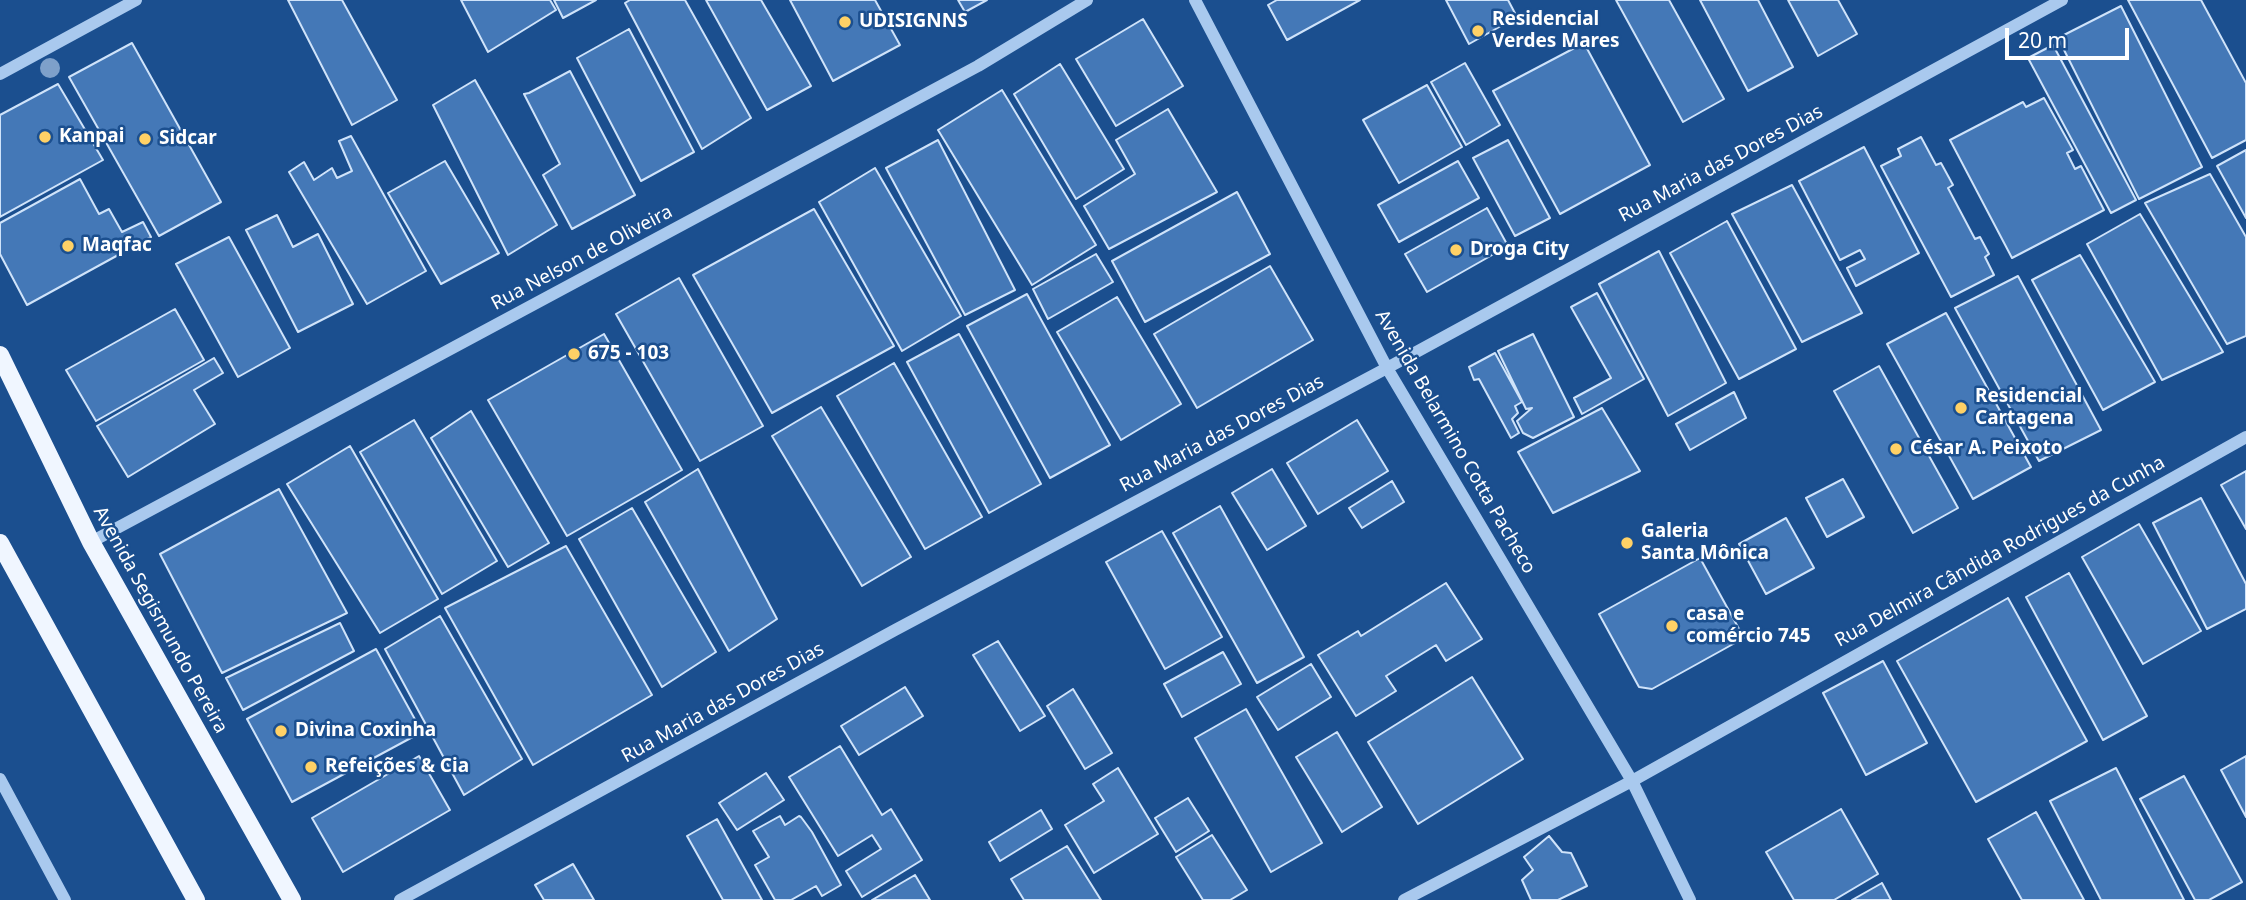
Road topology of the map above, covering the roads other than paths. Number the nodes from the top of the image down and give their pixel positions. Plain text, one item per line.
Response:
1 (135, 0) edge
2 (1087, 0) edge
3 (1195, 0) edge
4 (2062, 0) edge
5 (0, 74) edge
6 (0, 355) edge
7 (1387, 368) junction
8 (2246, 437) edge
9 (91, 542) junction
10 (0, 543) edge
11 (0, 779) edge
12 (1632, 781) junction
13 (65, 900) edge
14 (196, 900) edge
15 (292, 900) edge
16 (400, 900) edge
17 (1404, 900) edge
18 (1690, 900) edge

1 - 5 street
2 - 9 street, Rua Nelson de Oliveira
3 - 7 street, Avenida Belarmino Cotta Pacheco
4 - 7 street, Rua Maria das Dores Dias
6 - 9 main road, Avenida Segismundo Pereira
7 - 12 street, Avenida Belarmino Cotta Pacheco
7 - 16 street, Rua Maria das Dores Dias
8 - 12 street, Rua Delmira Cândida Rodrigues da Cunha
9 - 15 main road, Avenida Segismundo Pereira
10 - 14 main road
11 - 13 street
12 - 17 street, Rua Delmira Cândida Rodrigues da Cunha
12 - 18 street, Avenida Belarmino Cotta Pacheco

